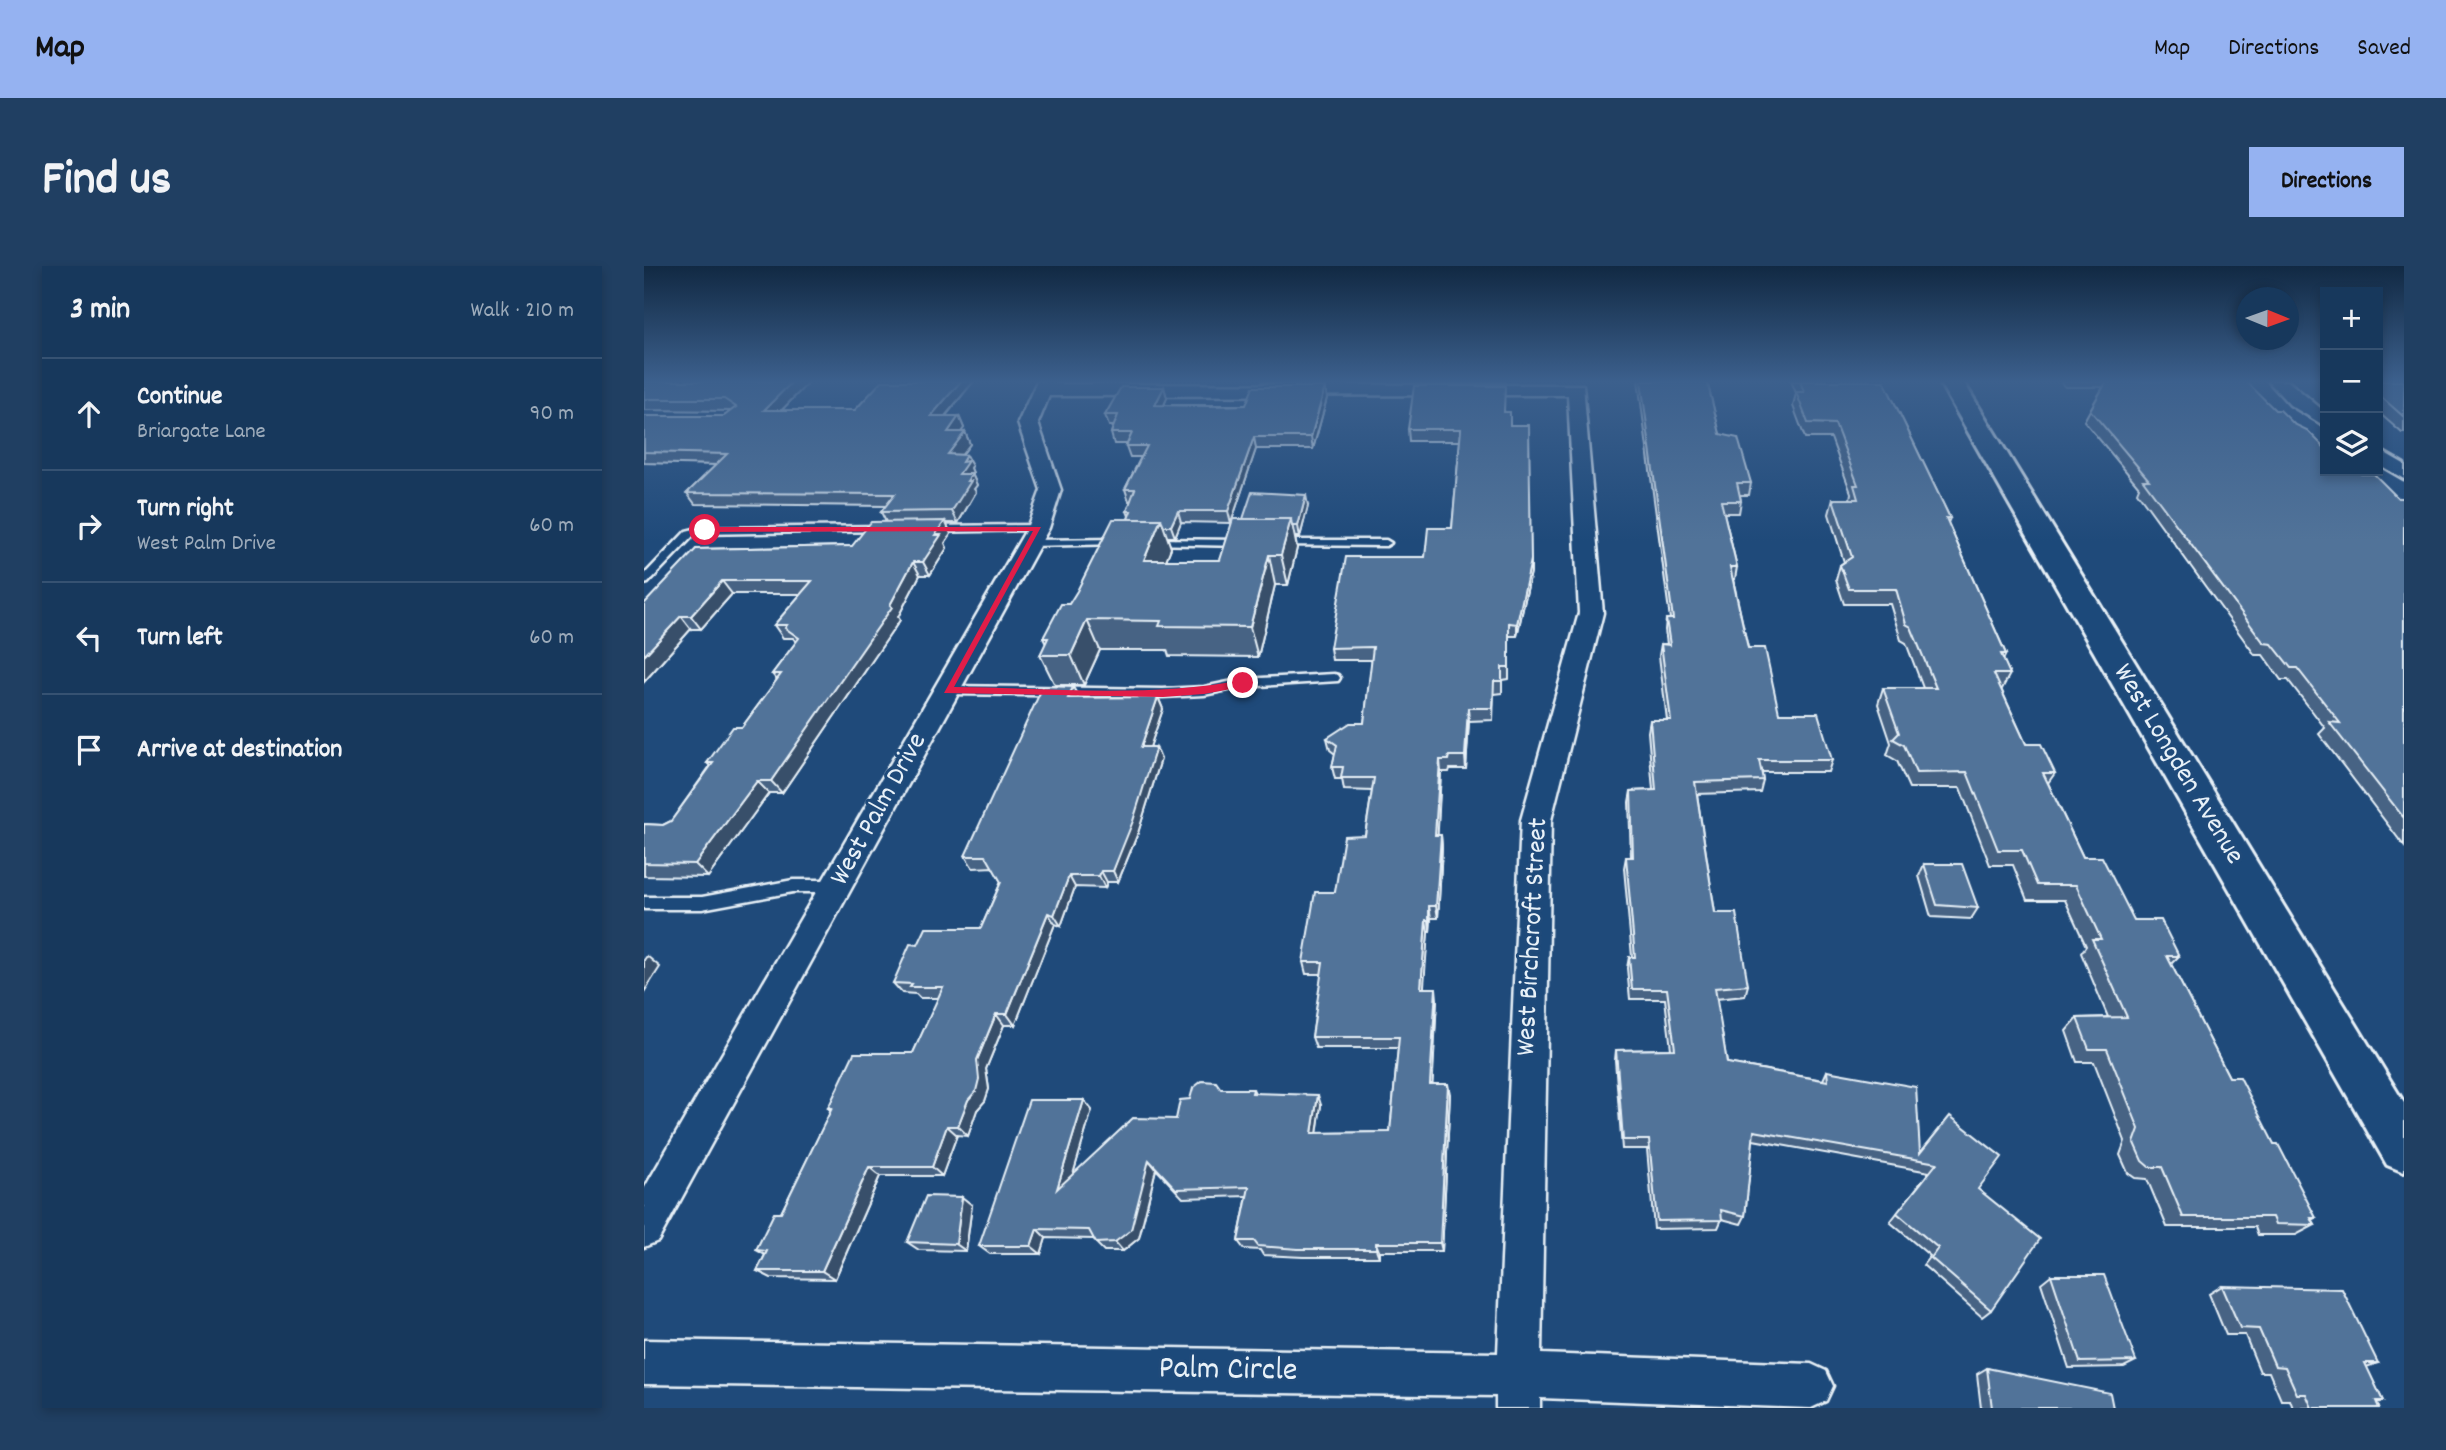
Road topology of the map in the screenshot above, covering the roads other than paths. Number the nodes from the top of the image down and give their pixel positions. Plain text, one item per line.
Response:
1 (1032, 434) edge
2 (1580, 434) edge
3 (1982, 434) edge
4 (2383, 458) edge
5 (2404, 473) edge
6 (900, 529) edge
7 (914, 529) edge
8 (1034, 536) junction
9 (1126, 542) edge
10 (1140, 542) edge
11 (1249, 542) edge
12 (1263, 542) edge
13 (1385, 543) dead end
14 (644, 581) edge
15 (1334, 678) dead end
16 (947, 690) junction
17 (837, 886) junction
18 (644, 903) edge
19 (2404, 1148) edge
20 (644, 1227) edge
21 (644, 1362) edge
22 (1811, 1386) dead end
23 (1518, 1392) edge

1 - 8 street, West Palm Drive
2 - 23 street, West Birchcroft Street
3 - 19 street, West Longden Avenue
4 - 5 street
6 - 14 lane
7 - 8 lane
8 - 9 lane
8 - 16 street, West Palm Drive
10 - 11 lane
12 - 13 lane
15 - 16 lane
16 - 17 street, West Palm Drive
17 - 18 lane
17 - 20 street, West Palm Drive
21 - 23 street, Palm Circle
22 - 23 street, Palm Circle

